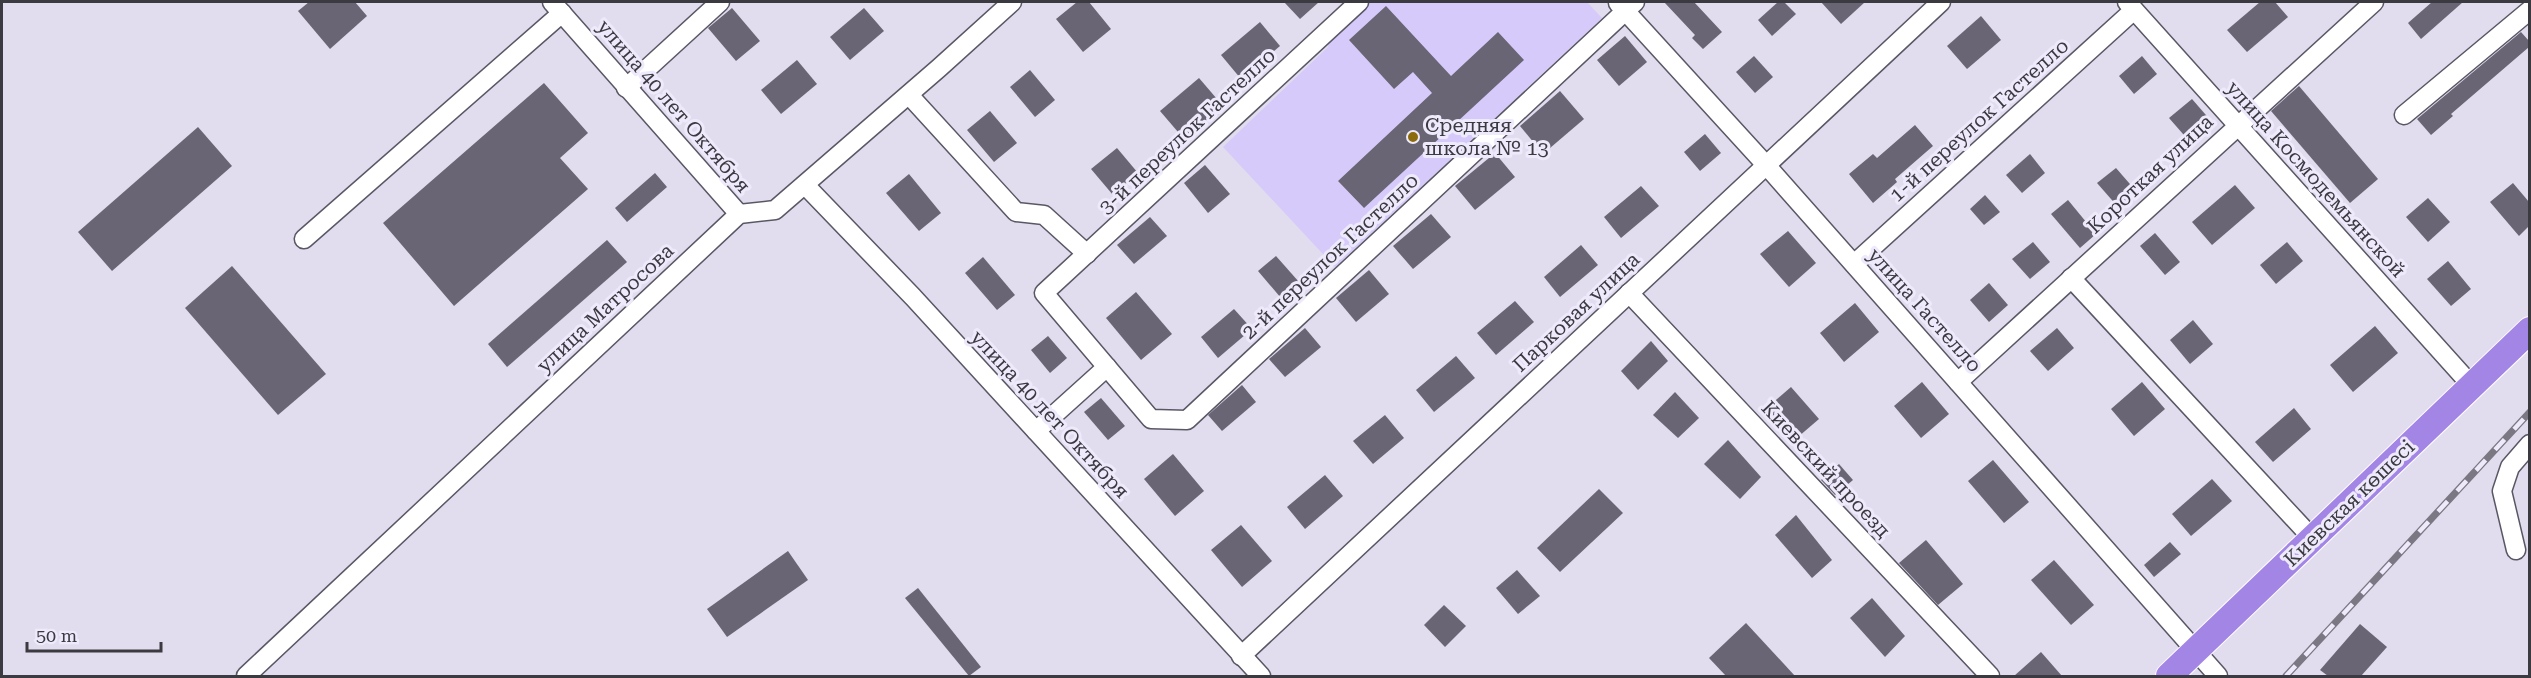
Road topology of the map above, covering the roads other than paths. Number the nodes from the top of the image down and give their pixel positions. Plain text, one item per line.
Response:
1 (720, 2) edge
2 (1012, 2) edge
3 (1359, 2) edge
4 (1941, 2) edge
5 (2374, 2) edge
6 (1625, 4) edge
7 (2131, 6) edge
8 (557, 8) edge
9 (2529, 10) edge
10 (626, 88) junction
11 (909, 95) junction
12 (2404, 115) dead end
13 (2237, 124) junction
14 (1766, 165) junction
15 (805, 185) junction
16 (739, 214) junction
17 (304, 240) dead end
18 (1087, 254) junction
19 (1854, 264) junction
20 (2071, 278) junction
21 (1629, 293) junction
22 (2529, 330) edge
23 (1107, 367) junction
24 (1958, 382) junction
25 (2472, 386) junction
26 (1036, 431) junction
27 (2529, 444) edge
28 (2313, 539) junction
29 (2516, 550) dead end
30 (2196, 651) junction
31 (1242, 656) junction
32 (246, 676) edge
33 (1261, 676) edge
34 (1990, 676) edge
35 (2169, 676) edge
36 (2218, 676) edge

1 - 10 street
2 - 11 street
3 - 18 street, 3-й переулок Гастелло
4 - 14 street, Парковая улица
5 - 13 street, Короткая улица
6 - 14 street, улица Гастелло
6 - 23 street, 2-й переулок Гастелло
7 - 13 street, улица Космодемьянской
7 - 19 street, 1-й переулок Гастелло
8 - 10 street, улица 40 лет Октября
8 - 17 street
9 - 12 street
10 - 16 street, улица 40 лет Октября
11 - 15 street
11 - 18 street
13 - 20 street, Короткая улица
13 - 25 street, улица Космодемьянской
14 - 19 street, улица Гастелло
14 - 21 street, Парковая улица
15 - 16 street
15 - 26 street, улица 40 лет Октября
16 - 32 street, улица Матросова
18 - 23 street, 3-й переулок Гастелло
19 - 24 street, улица Гастелло
20 - 24 street, Короткая улица
20 - 28 street
21 - 31 street, Парковая улица
21 - 34 street, Киевский проезд
22 - 25 highway, Киевская көшесі
23 - 26 street
24 - 30 street, улица Гастелло
25 - 28 highway, Киевская көшесі
26 - 31 street, улица 40 лет Октября
27 - 29 street
28 - 30 highway, Киевская көшесі
30 - 35 highway, Киевская көшесі
30 - 36 street, улица Гастелло
31 - 33 street, улица 40 лет Октября

